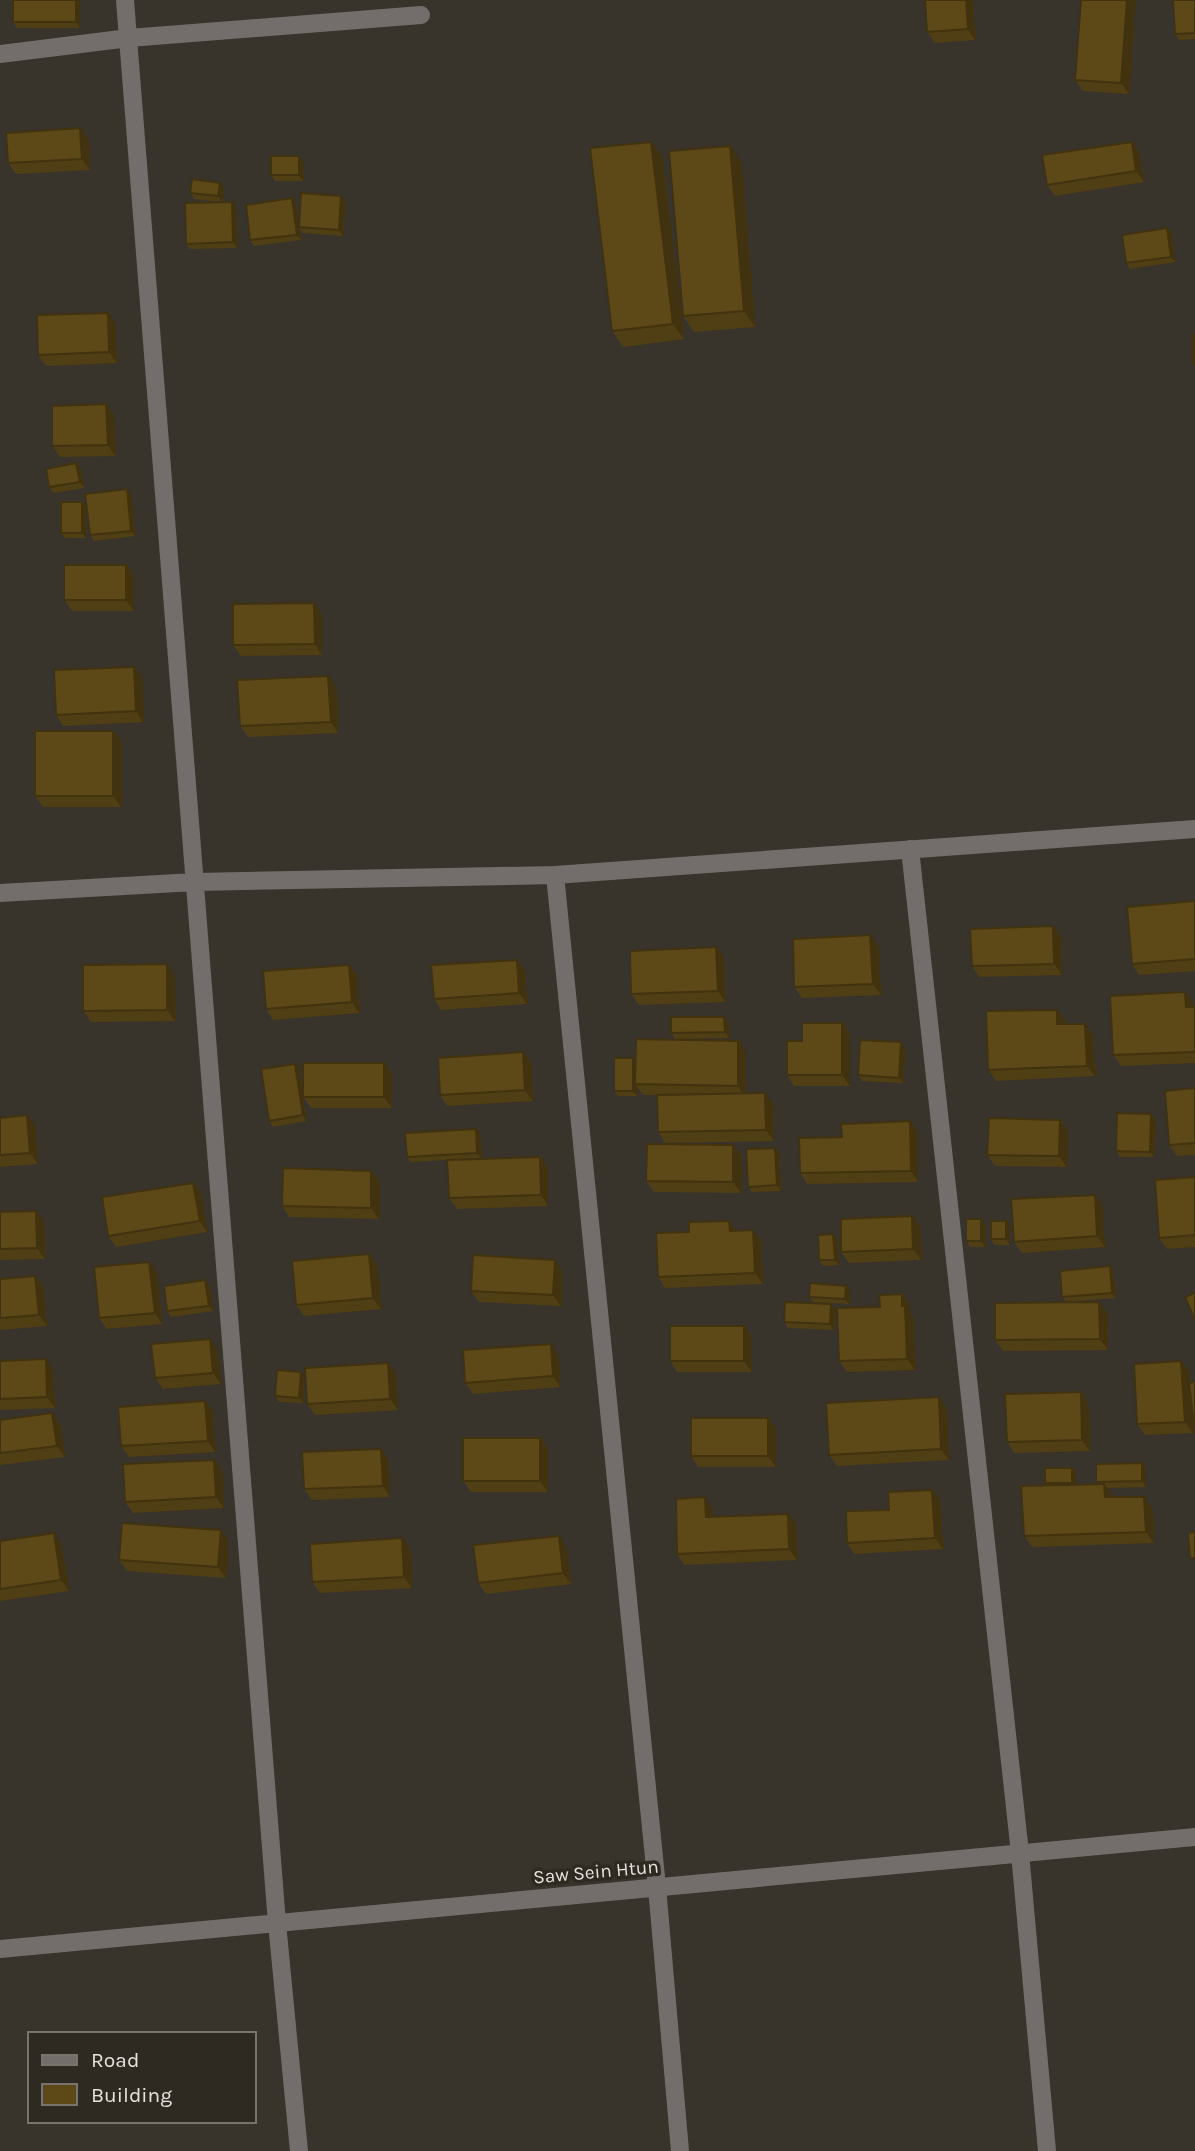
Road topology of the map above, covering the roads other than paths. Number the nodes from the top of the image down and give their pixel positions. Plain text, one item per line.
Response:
1 (125, 0) edge
2 (421, 15) dead end
3 (129, 38) junction
4 (0, 54) edge
5 (1195, 829) edge
6 (910, 849) junction
7 (555, 875) junction
8 (195, 881) junction
9 (0, 893) edge
10 (1195, 1837) edge
11 (1020, 1853) junction
12 (657, 1887) junction
13 (277, 1923) junction
14 (0, 1949) edge
15 (299, 2151) edge
16 (680, 2151) edge
17 (1046, 2151) edge

1 - 3 street
2 - 3 street
3 - 4 street
3 - 8 street
5 - 6 street
6 - 7 street
6 - 11 street
7 - 8 street
7 - 12 street
8 - 9 street
8 - 13 street
10 - 11 street, Saw Sein Htun
11 - 12 street, Saw Sein Htun
11 - 17 street
12 - 13 street, Saw Sein Htun
12 - 16 street
13 - 14 street, Saw Sein Htun
13 - 15 street

